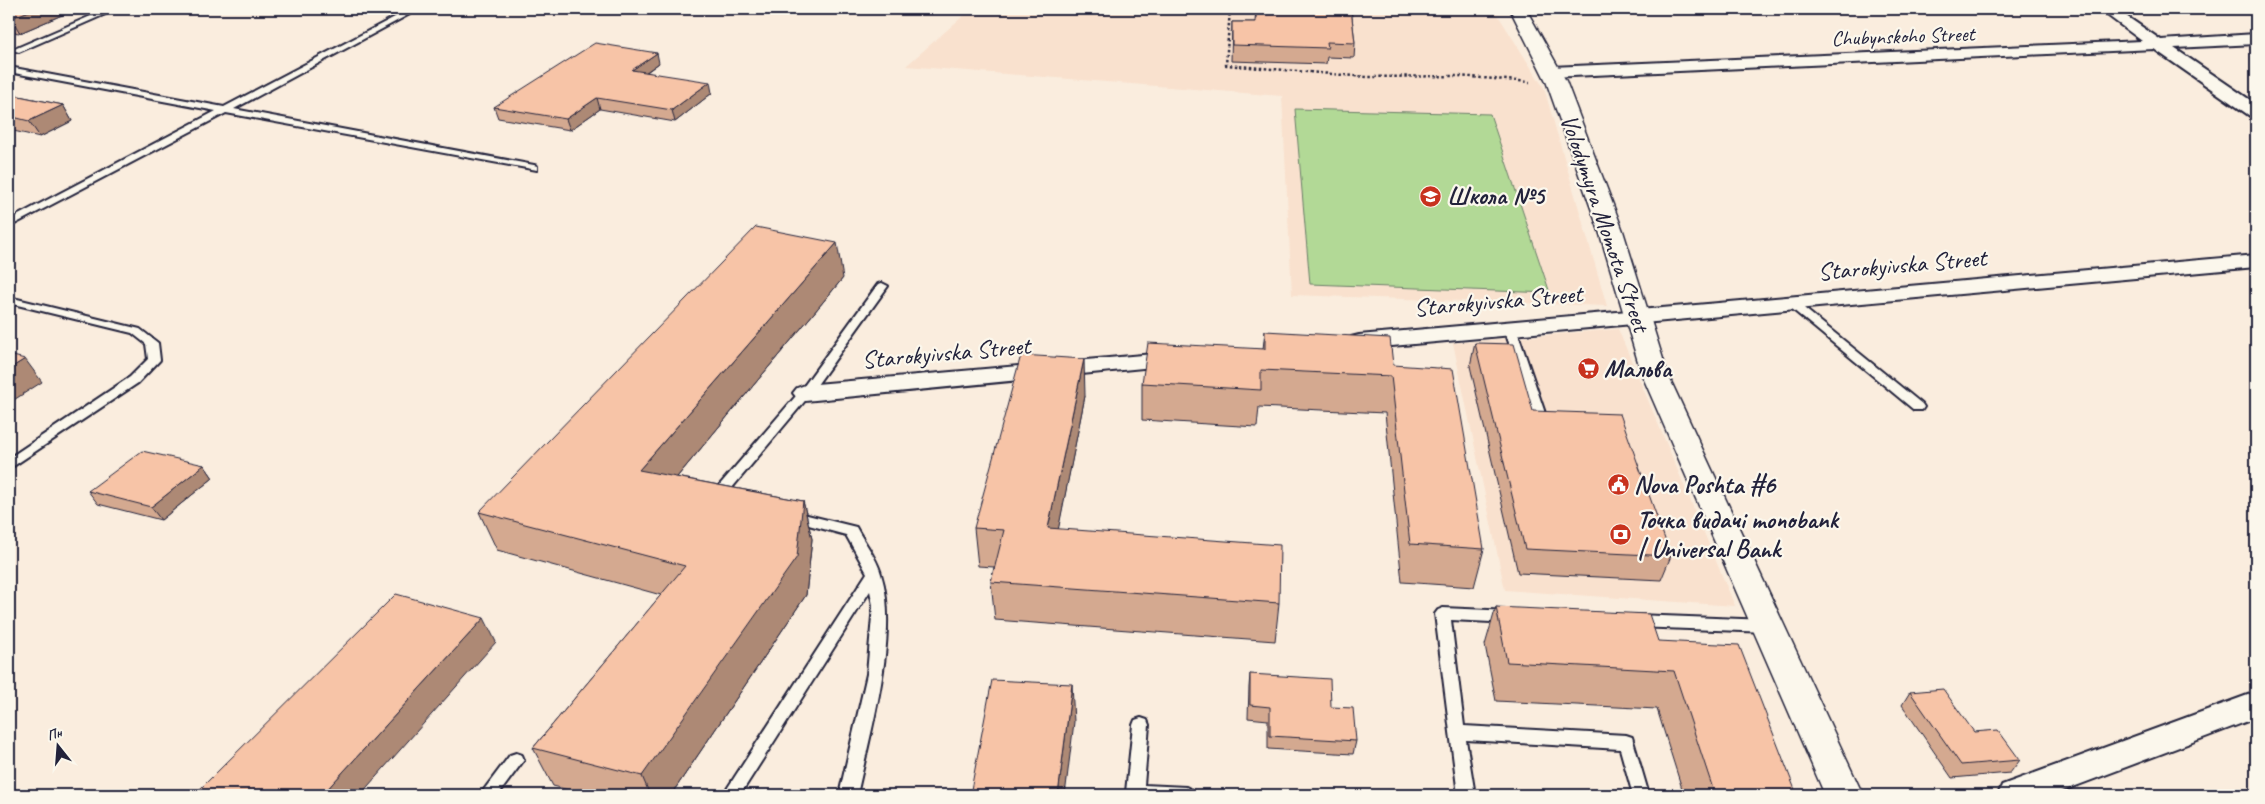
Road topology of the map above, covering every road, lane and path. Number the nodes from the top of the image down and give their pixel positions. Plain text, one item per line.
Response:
1 (113, 9) edge
2 (415, 9) edge
3 (1230, 9) edge
4 (1518, 9) edge
5 (2106, 9) edge
6 (2256, 39) edge
7 (2158, 45) junction
8 (16, 50) dead end
9 (9, 69) edge
10 (1554, 78) junction
11 (224, 110) junction
12 (2256, 112) edge
13 (534, 168) dead end
14 (9, 224) edge
15 (2256, 261) edge
16 (882, 286) dead end
17 (9, 300) edge
18 (1790, 302) junction
19 (1637, 316) junction
20 (1510, 328) junction
21 (1342, 343) edge
22 (1192, 357) edge
23 (805, 393) junction
24 (1918, 408) dead end
25 (1560, 424) edge
26 (9, 464) edge
27 (735, 502) edge
28 (774, 512) edge
29 (874, 573) junction
30 (1522, 617) edge
31 (1621, 620) edge
32 (1768, 626) junction
33 (2256, 705) edge
34 (1141, 724) dead end
35 (1457, 733) junction
36 (516, 760) dead end
37 (488, 795) edge
38 (731, 795) edge
39 (848, 795) edge
40 (1186, 795) edge
41 (1466, 795) edge
42 (1641, 795) edge
43 (1844, 795) edge
44 (2014, 795) edge

1 - 8 lane
2 - 11 lane
3 - 10 path
4 - 10 street, Volodymyra Momota Street
5 - 7 street
6 - 7 street, Chubynskoho Street
7 - 10 street, Chubynskoho Street
7 - 12 street
9 - 11 lane
10 - 19 street, Volodymyra Momota Street
11 - 13 lane
11 - 14 lane
15 - 18 street, Starokyivska Street
16 - 23 lane
17 - 26 lane
18 - 19 street, Starokyivska Street
18 - 24 lane
19 - 20 street, Starokyivska Street
19 - 32 street, Volodymyra Momota Street
20 - 21 street, Starokyivska Street
20 - 25 lane
22 - 23 street, Starokyivska Street
23 - 27 lane
28 - 29 lane
29 - 38 lane
29 - 39 lane
30 - 35 lane
31 - 32 lane
32 - 43 street, Volodymyra Momota Street
33 - 44 street
34 - 40 lane
35 - 41 lane
35 - 42 lane
36 - 37 lane

